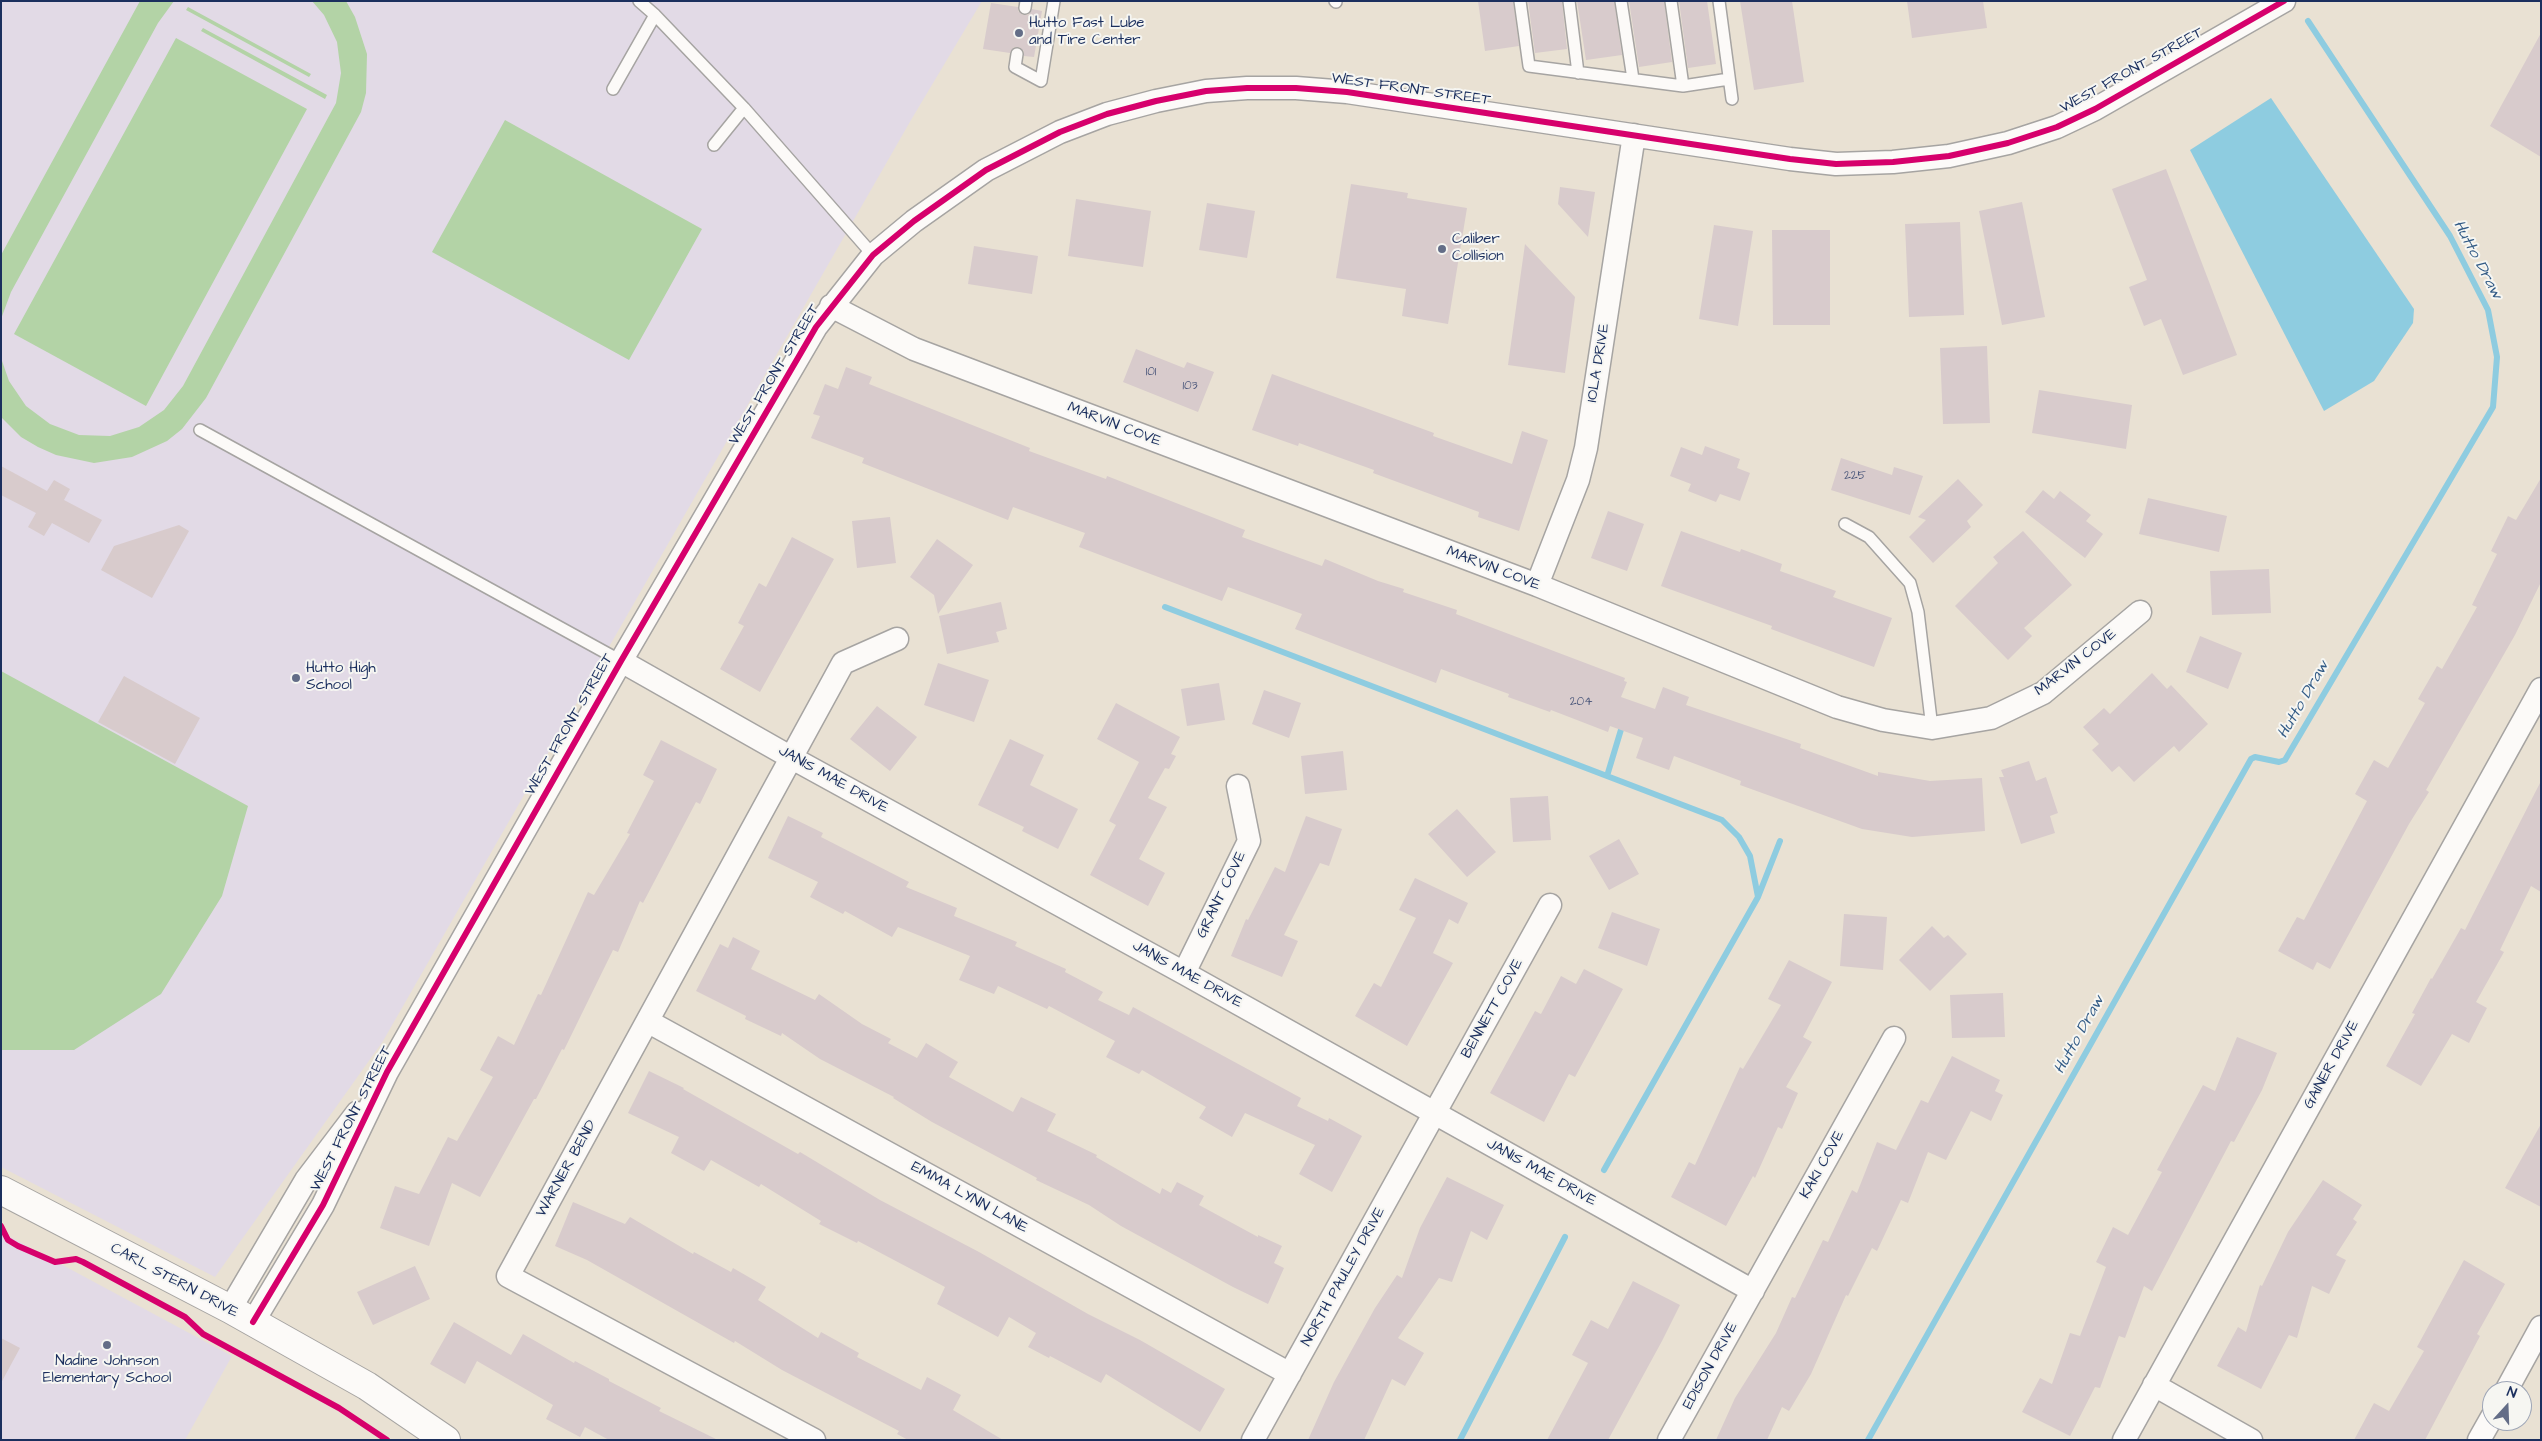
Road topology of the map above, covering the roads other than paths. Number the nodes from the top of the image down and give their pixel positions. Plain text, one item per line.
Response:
1 (638, 1) edge
2 (1054, 1) edge
3 (1520, 1) edge
4 (1569, 1) edge
5 (1621, 1) edge
6 (1671, 1) edge
7 (1719, 1) edge
8 (2284, 1) edge
9 (655, 15) junction
10 (1017, 54) dead end
11 (1578, 73) junction
12 (1633, 79) junction
13 (1729, 79) junction
14 (1683, 86) junction
15 (613, 89) dead end
16 (1732, 99) dead end
17 (744, 108) junction
18 (1634, 135) junction
19 (714, 144) dead end
20 (874, 255) junction
21 (831, 306) junction
22 (200, 430) dead end
23 (1845, 524) dead end
24 (1537, 585) junction
25 (2140, 612) dead end
26 (897, 639) dead end
27 (621, 661) junction
28 (2541, 689) edge
29 (1932, 728) junction
30 (792, 758) junction
31 (1238, 786) dead end
32 (1550, 905) dead end
33 (1184, 973) junction
34 (648, 1022) junction
35 (1894, 1038) dead end
36 (387, 1072) junction
37 (1436, 1114) junction
38 (1, 1190) edge
39 (1753, 1291) junction
40 (230, 1309) junction
41 (254, 1322) junction
42 (2541, 1328) edge
43 (1290, 1374) junction
44 (2512, 1381) edge
45 (2154, 1385) junction
46 (446, 1440) edge
47 (814, 1440) edge
48 (1253, 1440) edge
49 (1669, 1440) edge
50 (2124, 1440) edge
51 (2251, 1440) edge

1 - 9 lane
2 - 10 lane
3 - 11 lane
4 - 11 lane
5 - 12 lane
6 - 14 lane
7 - 13 lane
8 - 18 street, WEST FRONT STREET
9 - 15 lane
9 - 17 lane
11 - 12 lane
12 - 14 lane
13 - 14 lane
13 - 16 lane
17 - 19 lane
17 - 20 lane
18 - 20 street, WEST FRONT STREET
18 - 24 street, IOLA DRIVE
20 - 21 street, WEST FRONT STREET
21 - 24 street, MARVIN COVE
21 - 27 street, WEST FRONT STREET
22 - 27 lane
23 - 29 lane
24 - 29 street, MARVIN COVE
25 - 29 street, MARVIN COVE
26 - 30 street, WARNER BEND
27 - 30 street, JANIS MAE DRIVE
27 - 36 street, WEST FRONT STREET
28 - 45 street, GAINER DRIVE
30 - 33 street, JANIS MAE DRIVE
30 - 34 street, WARNER BEND
31 - 33 street, GRANT COVE
32 - 37 street, BENNETT COVE
33 - 37 street, JANIS MAE DRIVE
34 - 43 street, EMMA LYNN LANE
34 - 47 street, WARNER BEND
35 - 39 street, KAKI COVE
36 - 40 street, WEST FRONT STREET
36 - 41 street, WEST FRONT STREET
37 - 39 street, JANIS MAE DRIVE
37 - 43 street, NORTH PAULEY DRIVE
38 - 40 street, CARL STERN DRIVE
39 - 49 street, EDISON DRIVE
40 - 41 street, CARL STERN DRIVE
41 - 46 street, CARL STERN DRIVE
42 - 44 street
43 - 48 street, NORTH PAULEY DRIVE
45 - 50 street, GAINER DRIVE
45 - 51 street

